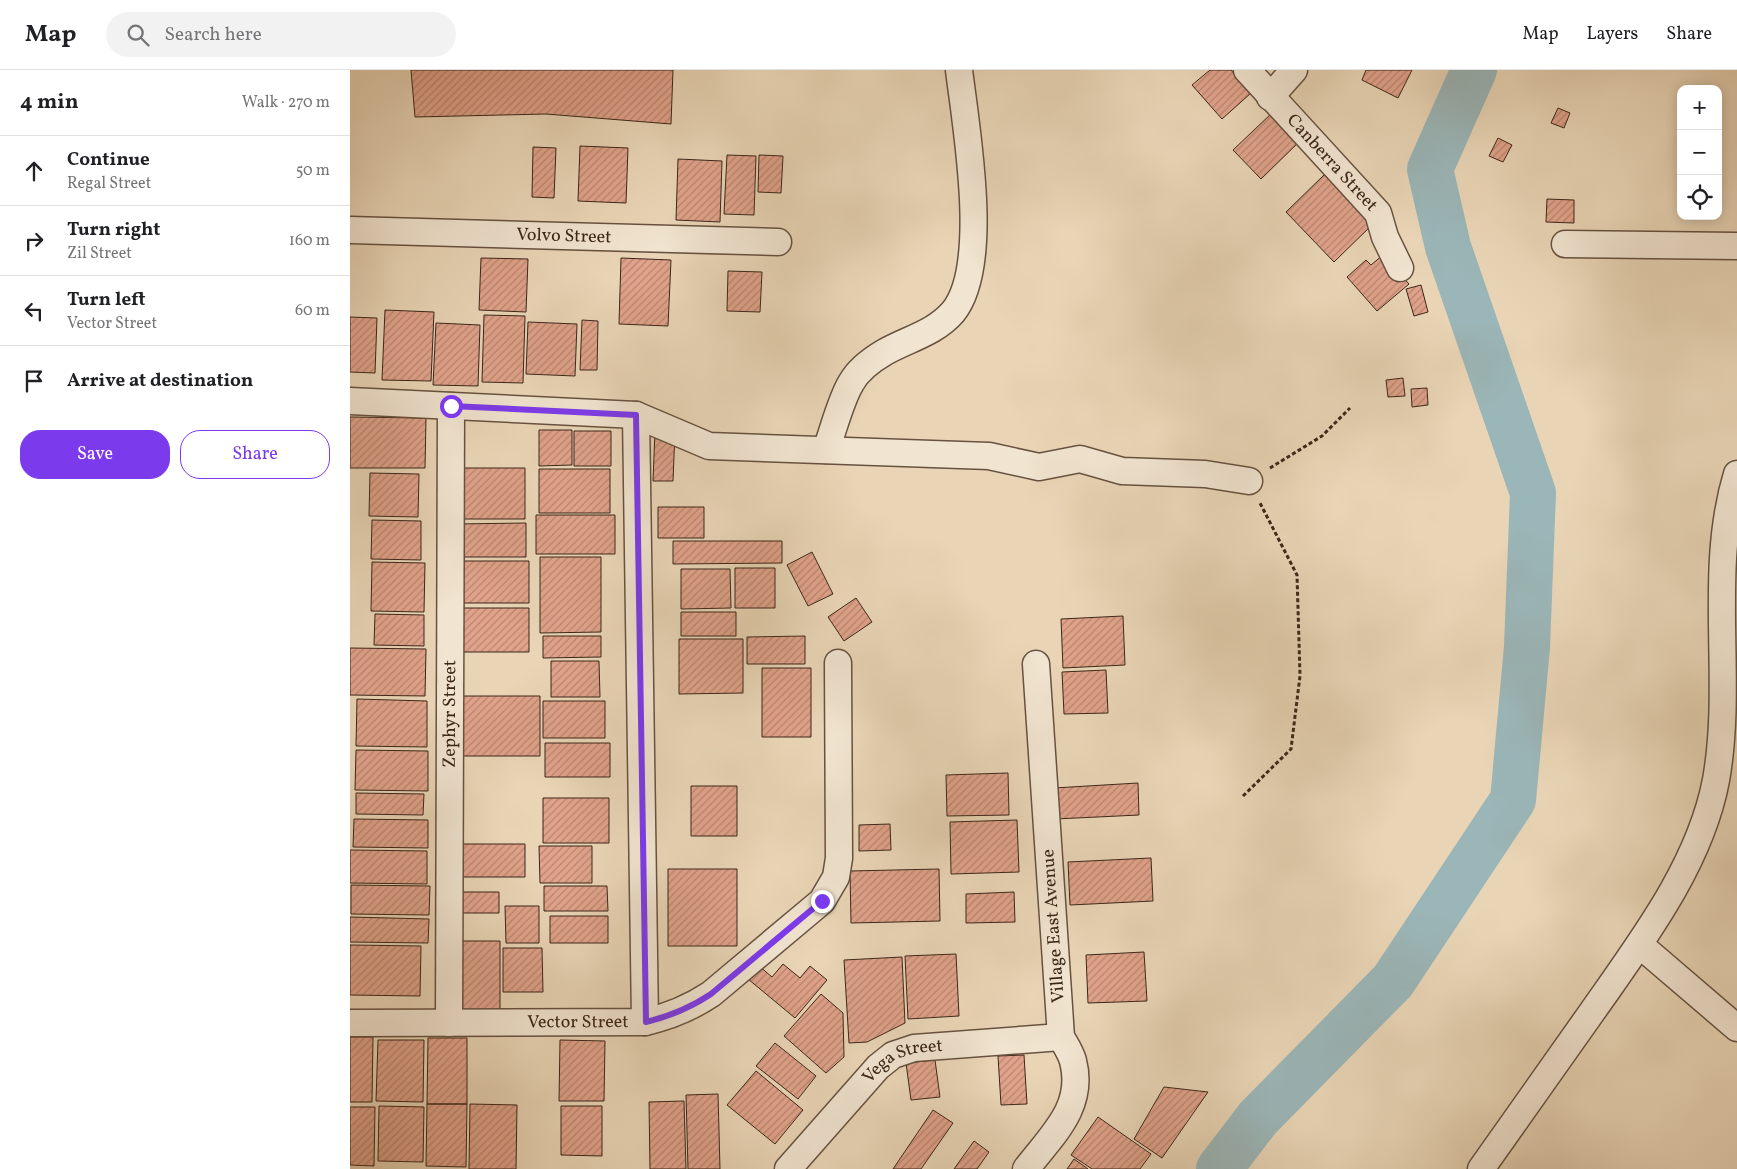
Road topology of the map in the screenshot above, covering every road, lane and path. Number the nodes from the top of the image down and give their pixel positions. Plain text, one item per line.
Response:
1 (959, 70) edge
2 (1247, 70) edge
3 (1294, 70) edge
4 (1270, 97) junction
5 (350, 230) edge
6 (778, 242) dead end
7 (1565, 244) dead end
8 (1737, 246) edge
9 (1400, 268) dead end
10 (350, 401) edge
11 (451, 406) junction
12 (1350, 408) dead end
13 (636, 415) junction
14 (826, 450) junction
15 (1737, 474) edge
16 (1249, 481) junction
17 (838, 663) dead end
18 (1036, 664) dead end
19 (1730, 687) edge
20 (1243, 796) dead end
21 (1640, 945) junction
22 (646, 1022) junction
23 (350, 1023) edge
24 (449, 1023) junction
25 (1737, 1028) edge
26 (1061, 1037) junction
27 (788, 1169) edge
28 (1026, 1169) edge
29 (1481, 1169) edge

1 - 14 street
2 - 4 street, Canberra Street
3 - 4 street
4 - 9 street, Canberra Street
5 - 6 street, Volvo Street
7 - 8 street
10 - 11 street
11 - 13 street
11 - 24 street, Zephyr Street
12 - 16 path
13 - 14 street
13 - 22 street
14 - 16 street
15 - 19 street
16 - 20 path
17 - 22 street, Vector Street
18 - 26 street, Village East Avenue
19 - 21 street
21 - 25 street
21 - 29 street
22 - 24 street, Vector Street
23 - 24 street, Vector Street
26 - 27 street, Vega Street
26 - 28 street, Village East Avenue

